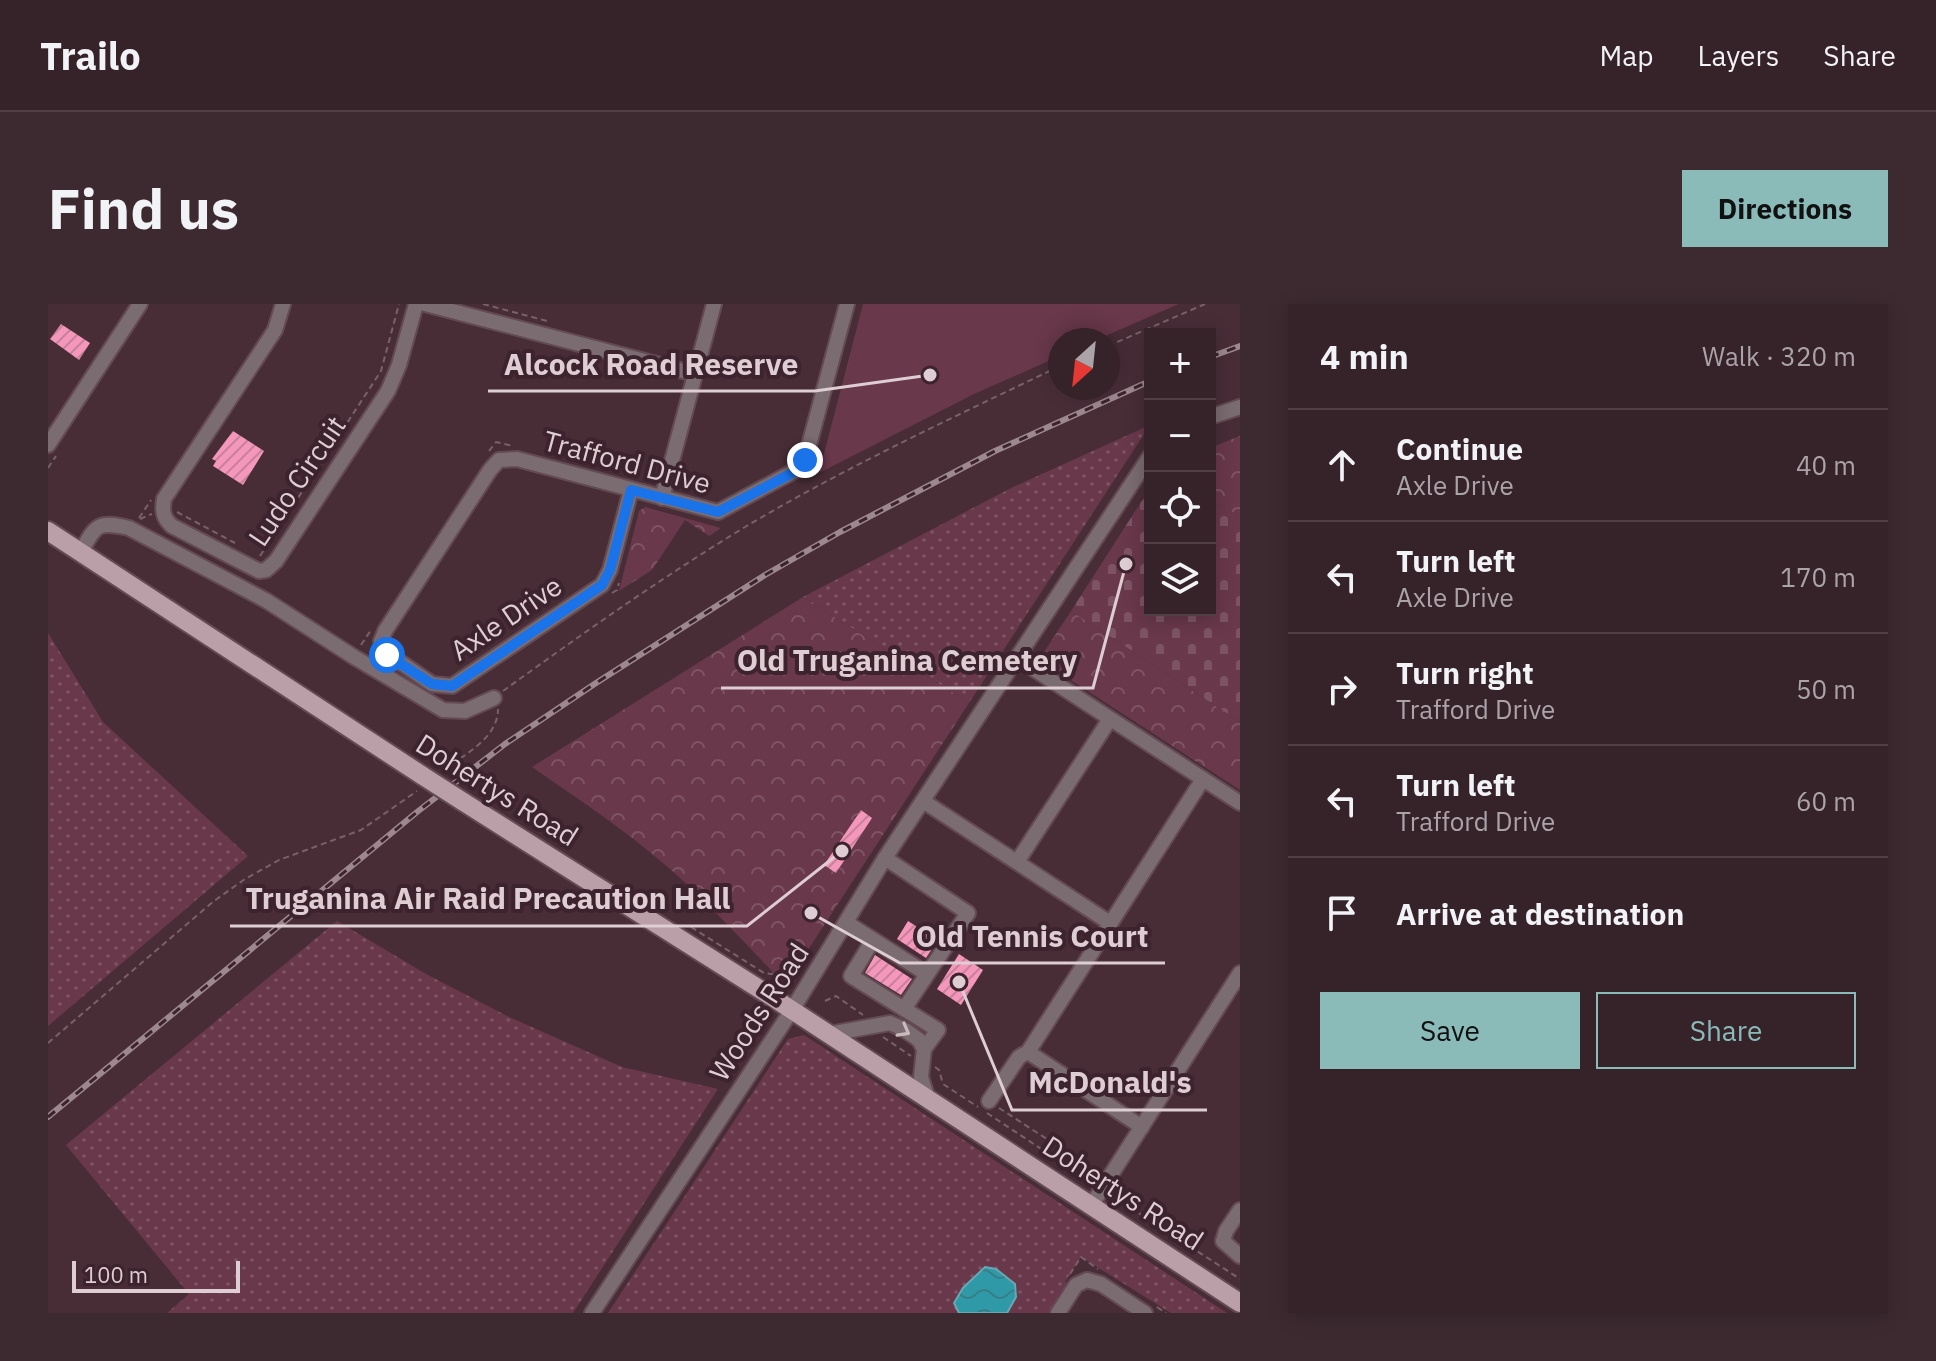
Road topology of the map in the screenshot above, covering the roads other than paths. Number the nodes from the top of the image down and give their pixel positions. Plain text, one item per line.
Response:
1 (140, 304) edge
2 (283, 304) edge
3 (416, 304) edge
4 (425, 304) edge
5 (714, 304) edge
6 (847, 304) edge
7 (695, 374) junction
8 (1240, 407) edge
9 (1216, 415) edge
10 (48, 445) edge
11 (499, 460) joint
12 (1144, 465) edge
13 (631, 490) junction
14 (662, 498) junction
15 (48, 531) edge
16 (81, 552) junction
17 (1017, 658) junction
18 (494, 698) road end
19 (1110, 719) junction
20 (1203, 779) junction
21 (923, 801) junction
22 (1240, 803) edge
23 (885, 858) junction
24 (1017, 862) junction
25 (847, 923) junction
26 (1110, 923) junction
27 (873, 940) junction
28 (1240, 973) edge
29 (927, 974) junction
30 (904, 1009) junction
31 (792, 1010) junction
32 (829, 1034) junction
33 (924, 1049) junction
34 (1028, 1052) junction
35 (928, 1099) junction
36 (989, 1101) road end
37 (1142, 1127) junction
38 (1091, 1206) junction
39 (1240, 1210) edge
40 (1240, 1256) edge
41 (1240, 1303) edge
42 (592, 1313) edge
43 (1058, 1313) edge
44 (1145, 1313) edge

1 - 10 street
2 - 3 street, Ludo Circuit
4 - 7 street
5 - 7 street
6 - 14 street, Trafford Drive
7 - 14 street
8 - 9 street
11 - 13 street, Trafford Drive
11 - 13 street, Axle Drive
12 - 17 street, Woods Road
13 - 14 street, Trafford Drive
15 - 16 main road, Dohertys Road
16 - 18 street
16 - 31 main road, Dohertys Road, bridge
17 - 19 street
17 - 21 street, Woods Road
19 - 20 street
19 - 24 street
20 - 22 street
20 - 26 street
21 - 23 street, Woods Road
21 - 24 street
23 - 25 street, Woods Road
23 - 29 street
24 - 26 street
25 - 27 street
25 - 31 street, Woods Road
26 - 34 street
27 - 29 street
27 - 30 street
28 - 37 street
29 - 30 street
30 - 33 street
31 - 32 main road, Dohertys Road
31 - 42 street, Woods Road
32 -> 33 street
32 - 35 main road, Dohertys Road
33 - 35 street
34 - 36 street
34 - 37 street
35 - 38 main road, Dohertys Road
37 - 38 street
38 - 41 main road, Dohertys Road
39 - 40 street
43 - 44 street

